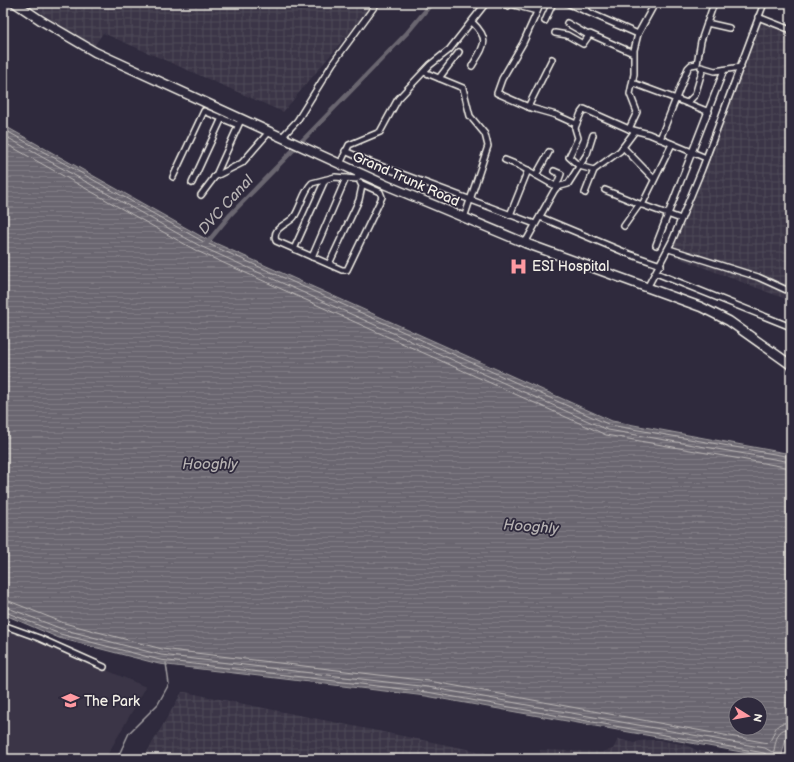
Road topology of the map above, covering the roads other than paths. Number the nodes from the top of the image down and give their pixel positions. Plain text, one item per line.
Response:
1 (16, 3) edge
2 (377, 3) edge
3 (486, 3) edge
4 (502, 3) edge
5 (510, 3) edge
6 (541, 3) edge
7 (553, 3) edge
8 (567, 3) edge
9 (589, 3) edge
10 (655, 3) edge
11 (714, 3) edge
12 (764, 3) edge
13 (537, 11) junction
14 (585, 11) junction
15 (758, 17) junction
16 (545, 21) dead end
17 (472, 22) junction
18 (567, 23) dead end
19 (707, 23) junction
20 (729, 28) dead end
21 (791, 30) edge
22 (555, 34) dead end
23 (638, 34) junction
24 (588, 35) junction
25 (459, 52) dead end
26 (633, 53) junction
27 (552, 59) dead end
28 (696, 65) junction
29 (472, 66) dead end
30 (741, 66) junction
31 (703, 68) junction
32 (724, 70) junction
33 (424, 72) junction
34 (439, 78) junction
35 (633, 83) junction
36 (676, 100) junction
37 (687, 103) junction
38 (528, 107) junction
39 (709, 112) junction
40 (222, 118) junction
41 (240, 122) junction
42 (576, 124) junction
43 (629, 129) junction
44 (635, 131) junction
45 (269, 132) junction
46 (593, 135) dead end
47 (283, 138) junction
48 (660, 139) junction
49 (672, 144) junction
50 (623, 147) junction
51 (345, 151) junction
52 (548, 152) dead end
53 (693, 153) junction
54 (706, 158) junction
55 (505, 160) dead end
56 (338, 163) junction
57 (579, 166) junction
58 (528, 170) junction
59 (554, 170) dead end
60 (594, 170) junction
61 (536, 174) junction
62 (358, 176) junction
63 (173, 177) dead end
64 (214, 178) junction
65 (346, 178) junction
66 (654, 179) junction
67 (325, 180) junction
68 (192, 183) dead end
69 (362, 184) junction
70 (557, 187) junction
71 (605, 190) dead end
72 (586, 193) dead end
73 (201, 195) dead end
74 (470, 200) junction
75 (642, 205) junction
76 (510, 215) junction
77 (668, 215) junction
78 (540, 217) junction
79 (464, 218) junction
80 (681, 219) junction
81 (535, 224) junction
82 (624, 226) dead end
83 (525, 242) junction
84 (656, 245) dead end
85 (294, 249) junction
86 (668, 249) junction
87 (312, 257) junction
88 (329, 264) junction
89 (660, 265) junction
90 (656, 273) junction
91 (647, 288) junction
92 (791, 292) edge
93 (791, 327) edge
94 (791, 365) edge
95 (3, 625) edge
96 (104, 667) dead end

1 - 41 main road, Grand Trunk Road
2 - 47 street
3 - 17 street
4 - 5 street
5 - 13 street
6 - 13 street
7 - 16 street
8 - 14 street
9 - 14 street
10 - 23 street
11 - 19 street
12 - 15 street
13 - 38 street
14 - 23 street
15 - 21 street
15 - 30 street
17 - 29 street
17 - 33 street
18 - 24 street
19 - 20 street
19 - 28 street
22 - 24 street
23 - 26 street
24 - 26 street
25 - 34 street
26 - 35 street
27 - 38 street
28 - 31 street
28 - 36 street
30 - 32 street
30 - 54 street
31 - 32 street
31 - 37 street
32 - 39 street
33 - 34 street
33 - 51 street
34 - 74 street
35 - 36 street
35 - 43 street
36 - 37 street
36 - 48 street
37 - 39 street
38 - 42 street
39 - 53 street
40 - 41 street
40 - 63 street
40 - 68 street
41 - 45 main road, Grand Trunk Road
41 - 64 street
42 - 43 street
42 - 57 street
43 - 44 street
44 - 48 street
44 - 50 street
45 - 47 main road, Grand Trunk Road
45 - 64 street
46 - 57 street
47 - 56 main road, Grand Trunk Road
48 - 49 street
49 - 53 street
49 - 66 street
50 - 60 street
50 - 66 street
51 - 56 street
51 - 74 street
52 - 61 street
53 - 54 street
53 - 77 street
54 - 80 street
55 - 58 street
56 - 62 main road, Grand Trunk Road
57 - 60 street
57 - 70 street
58 - 61 street
58 - 76 street
59 - 70 street
60 - 72 street
61 - 70 street
62 - 65 street
62 - 69 street
62 - 79 main road, Grand Trunk Road
64 - 73 street
65 - 67 street
65 - 87 street
66 - 75 street
67 - 85 street
67 - 85 street
69 - 88 street
69 - 88 street
70 - 78 street
71 - 75 street
74 - 76 street
74 - 79 street
75 - 77 street
75 - 82 street
76 - 81 street
77 - 80 street
77 - 84 street
78 - 81 street
78 - 89 street
79 - 83 main road, Grand Trunk Road
80 - 86 street
81 - 83 street
83 - 91 main road, Grand Trunk Road
85 - 87 street
86 - 89 street
86 - 92 street
87 - 88 street
89 - 90 street
90 - 91 street
90 - 93 street
91 - 94 main road, Grand Trunk Road
95 - 96 street

